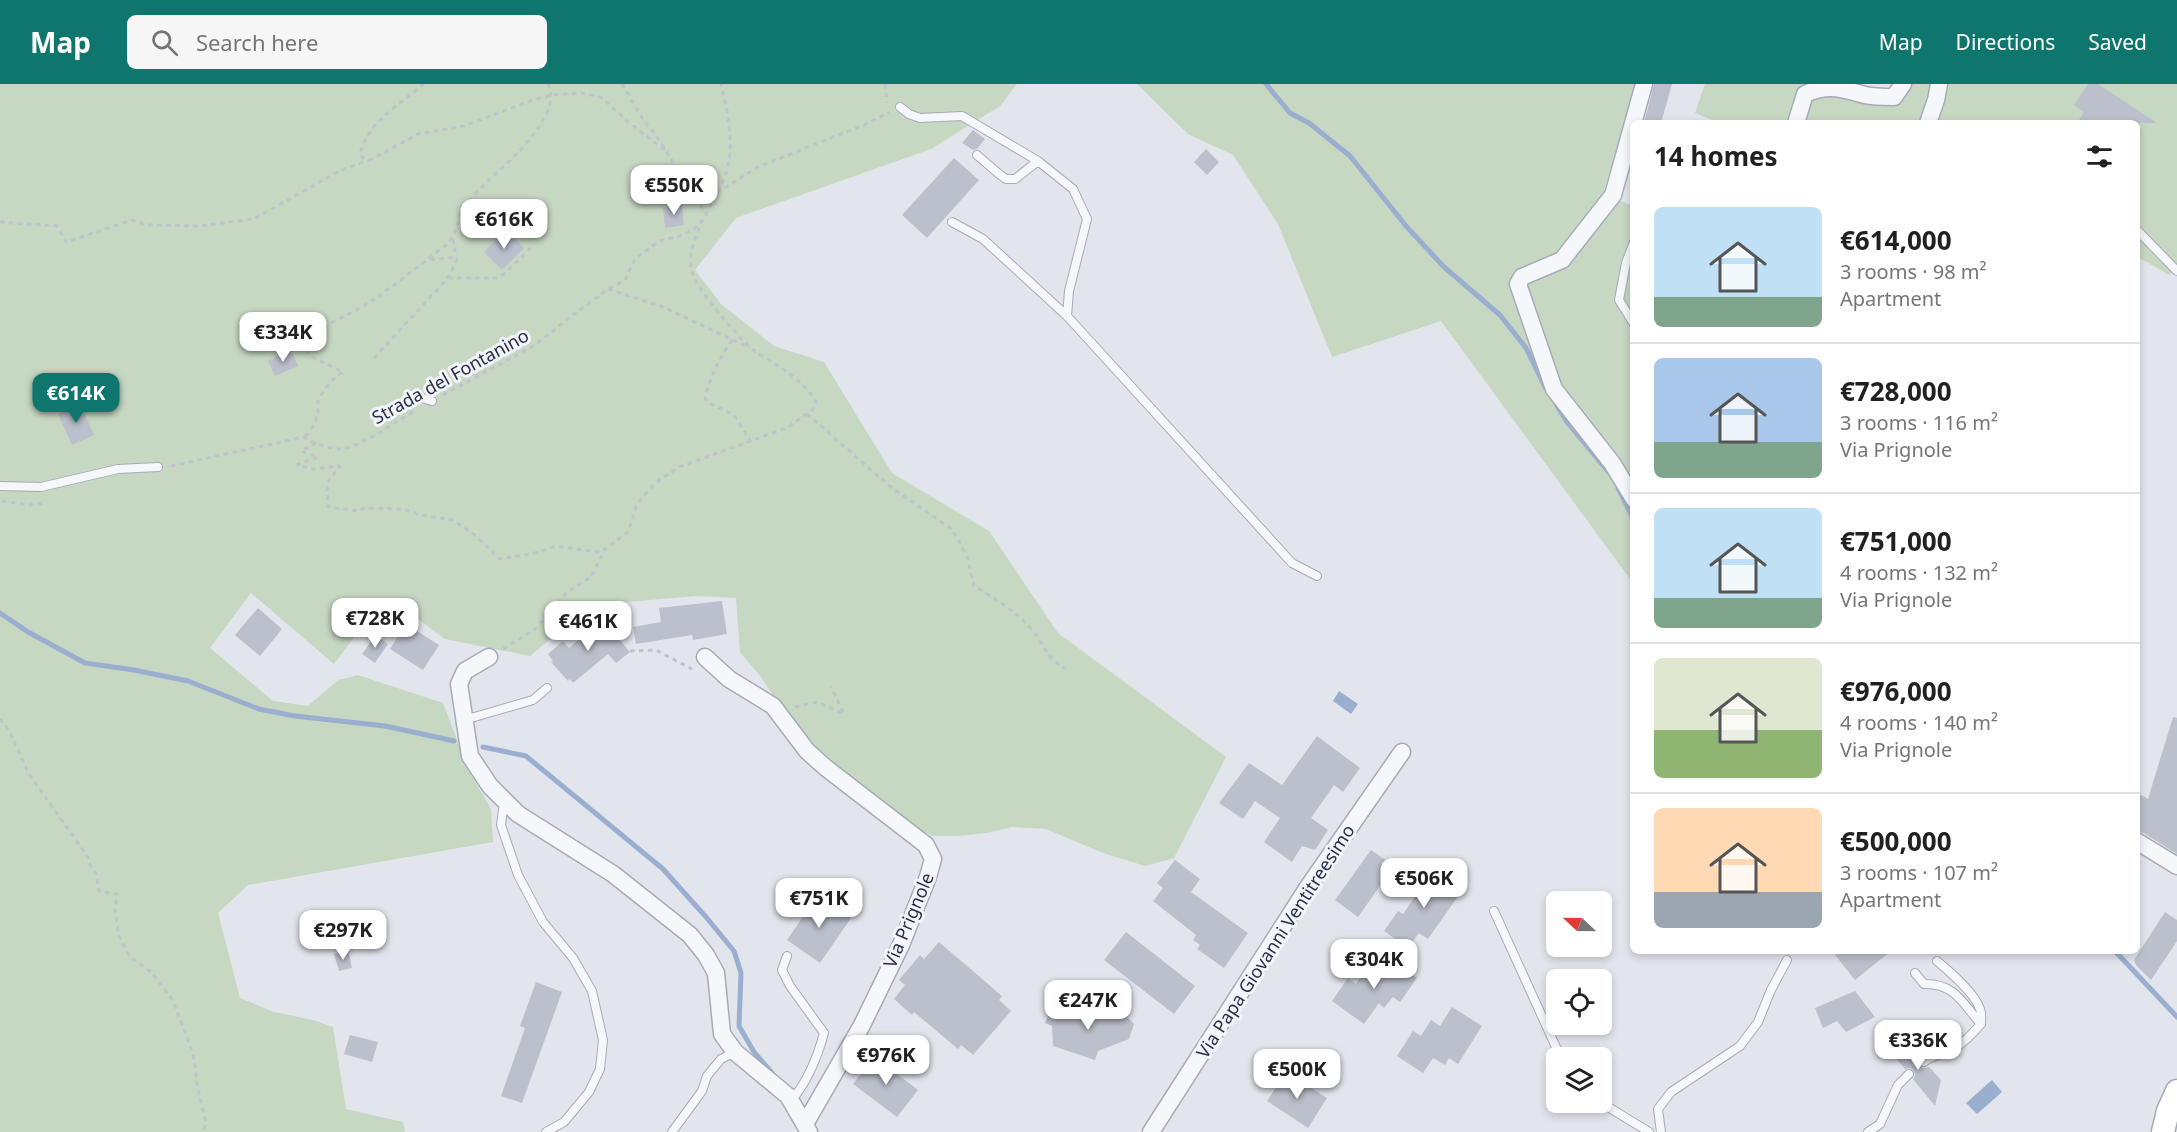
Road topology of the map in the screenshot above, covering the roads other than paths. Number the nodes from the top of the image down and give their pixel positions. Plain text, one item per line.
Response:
1 (1644, 84) edge
2 (1903, 84) edge
3 (1939, 84) edge
4 (900, 107) dead end
5 (1634, 120) edge
6 (1797, 120) edge
7 (1929, 120) edge
8 (1630, 134) edge
9 (977, 155) dead end
10 (1038, 161) junction
11 (952, 222) dead end
12 (2140, 233) edge
13 (1630, 252) edge
14 (2177, 271) edge
15 (1067, 316) junction
16 (1630, 318) edge
17 (411, 395) dead end
18 (432, 401) road end
19 (158, 467) dead end
20 (0, 486) edge
21 (1630, 492) edge
22 (1317, 576) dead end
23 (489, 657) road end
24 (705, 657) dead end
25 (547, 688) dead end
26 (464, 720) junction
27 (1402, 752) dead end
28 (504, 802) junction
29 (2140, 843) edge
30 (2177, 866) edge
31 (1494, 911) dead end
32 (787, 956) dead end
33 (1787, 960) dead end
34 (1937, 961) dead end
35 (1916, 973) dead end
36 (1981, 1024) junction
37 (1555, 1047) edge
38 (735, 1052) junction
39 (1924, 1062) dead end
40 (1909, 1074) dead end
41 (2177, 1091) edge
42 (791, 1101) junction
43 (1612, 1109) edge
44 (807, 1128) edge
45 (546, 1132) edge
46 (672, 1132) edge
47 (1151, 1132) edge
48 (1649, 1132) edge
49 (1661, 1132) edge
50 (1868, 1132) edge
51 (2163, 1132) edge

1 - 5 street
2 - 6 street
3 - 7 street
4 - 10 lane
8 - 21 street
9 - 10 lane
10 - 15 lane
11 - 15 lane
12 - 14 lane
13 - 16 lane
15 - 22 lane
17 - 18 lane
19 - 20 lane
23 - 26 street, Via Prignole
24 - 44 street, Via Prignole
25 - 26 lane
26 - 28 street, Via Prignole
27 - 47 street, Via Papa Giovanni Ventitreesimo
28 - 38 street, Via Prignole
28 - 45 lane
29 - 30 street
31 - 37 lane
32 - 42 lane
33 - 49 lane
34 - 36 lane
35 - 36 lane
36 - 39 lane
38 - 42 street, Via Prignole
38 - 46 lane
40 - 50 lane
41 - 51 street
42 - 44 street, Via Prignole
43 - 48 lane

